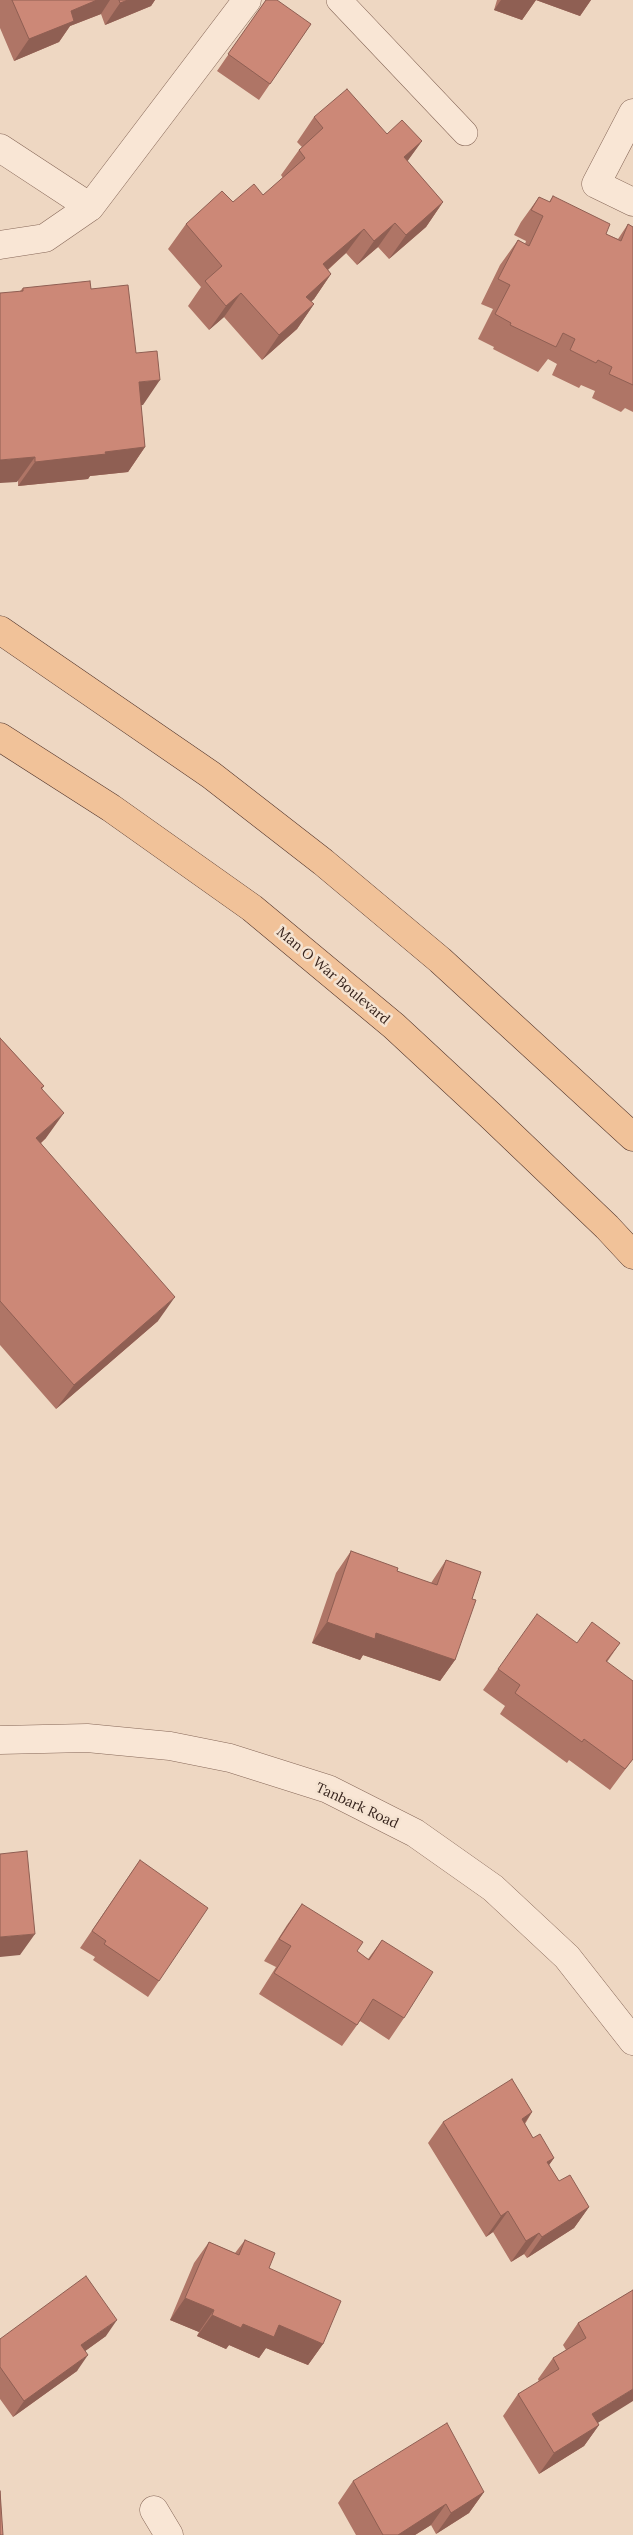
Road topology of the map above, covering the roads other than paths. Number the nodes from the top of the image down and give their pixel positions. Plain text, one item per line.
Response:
1 (247, 0) edge
2 (339, 0) edge
3 (633, 113) edge
4 (465, 134) dead end
5 (0, 148) edge
6 (633, 202) edge
7 (90, 206) junction
8 (0, 245) edge
9 (0, 630) edge
10 (0, 737) edge
11 (633, 1137) edge
12 (633, 1255) edge
13 (0, 1740) edge
14 (633, 2041) edge
15 (154, 2510) dead end
16 (169, 2535) edge

1 - 7 street
2 - 4 lane
3 - 6 street
5 - 7 street
7 - 8 street
9 - 11 main road
10 - 12 main road, Man O War Boulevard
13 - 14 street, Tanbark Road
15 - 16 street

